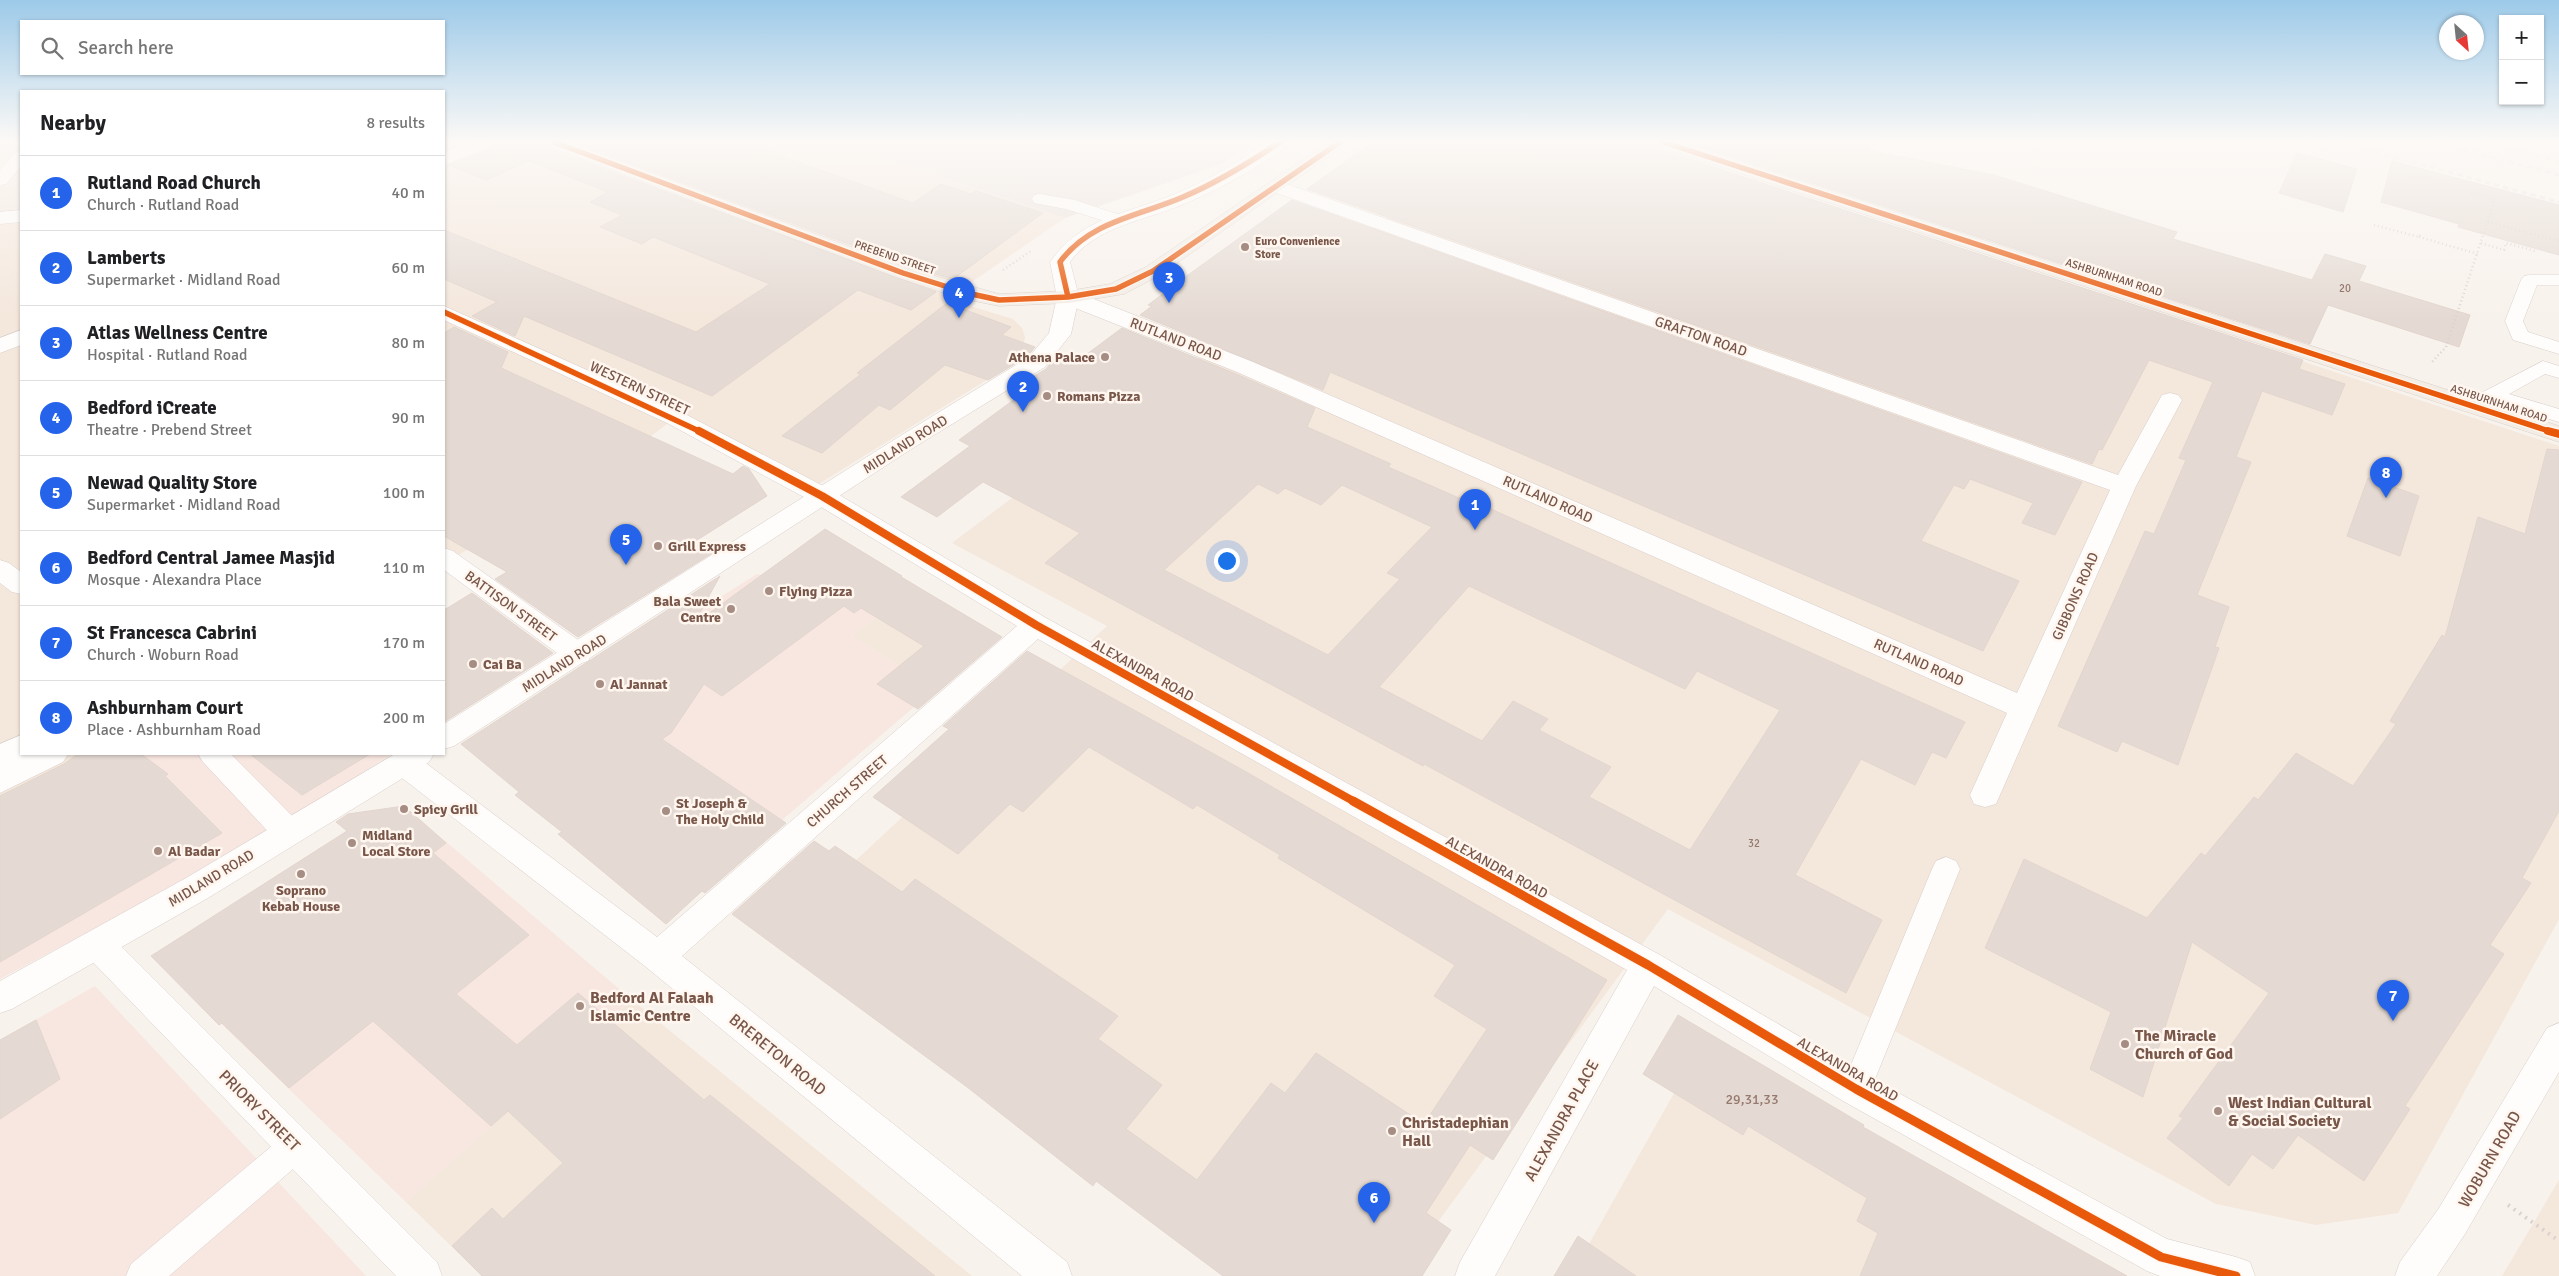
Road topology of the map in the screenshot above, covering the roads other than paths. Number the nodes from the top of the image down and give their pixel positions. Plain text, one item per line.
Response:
1 (711, 202) edge
2 (1055, 202) edge
3 (1172, 202) edge
4 (1255, 202) edge
5 (1322, 202) edge
6 (1846, 202) edge
7 (20, 216) edge
8 (0, 218) edge
9 (1117, 220) junction
10 (2559, 280) edge
11 (1068, 297) junction
12 (445, 312) edge
13 (20, 337) edge
14 (0, 346) edge
15 (2559, 348) edge
16 (2559, 372) edge
17 (2492, 395) junction
18 (2170, 400) dead end
19 (2467, 404) junction
20 (2559, 416) edge
21 (2559, 434) edge
22 (2124, 486) junction
23 (822, 496) junction
24 (445, 559) edge
25 (0, 569) edge
26 (20, 584) edge
27 (1036, 625) junction
28 (578, 654) junction
29 (2025, 709) junction
30 (445, 737) edge
31 (20, 748) edge
32 (51, 755) edge
33 (214, 755) edge
34 (0, 758) edge
35 (412, 758) edge
36 (0, 781) edge
37 (1985, 795) dead end
38 (288, 832) junction
39 (1946, 869) dead end
40 (98, 944) junction
41 (658, 957) junction
42 (1648, 965) junction
43 (0, 998) edge
44 (2559, 1039) edge
45 (1856, 1090) junction
46 (296, 1146) junction
47 (143, 1276) edge
48 (423, 1276) edge
49 (1053, 1276) edge
50 (1474, 1276) edge
51 (2236, 1276) edge
52 (2414, 1276) edge

1 - 11 main road, PREBEND STREET
2 - 9 lane
3 - 9 street
4 - 11 main road
5 - 22 street, GRAFTON ROAD
6 - 19 main road, ASHBURNHAM ROAD
7 - 8 street
9 - 11 street
10 - 15 lane
11 - 23 street, MIDLAND ROAD
11 - 29 street, RUTLAND ROAD
12 - 23 street, WESTERN STREET
13 - 14 street
16 - 17 lane
17 - 19 lane
17 - 20 lane
18 - 22 street, GIBBONS ROAD
19 - 21 main road, ASHBURNHAM ROAD
22 - 29 street, GIBBONS ROAD
23 - 27 street, ALEXANDRA ROAD
23 - 28 street, MIDLAND ROAD
24 - 28 street, BATTISON STREET
25 - 26 street
27 - 41 street, CHURCH STREET
27 - 42 street, ALEXANDRA ROAD
28 - 30 street, MIDLAND ROAD
29 - 37 street, GIBBONS ROAD
31 - 34 street
32 - 36 street
33 - 38 street
35 - 38 street, MIDLAND ROAD
35 - 41 street, BRERETON ROAD
38 - 40 street, MIDLAND ROAD
39 - 45 lane
40 - 43 street, MIDLAND ROAD
40 - 46 street, PRIORY STREET
41 - 49 street, BRERETON ROAD
42 - 45 street, ALEXANDRA ROAD
42 - 50 street, ALEXANDRA PLACE
44 - 52 street, WOBURN ROAD
45 - 51 street, ALEXANDRA ROAD
46 - 47 lane
46 - 48 street, PRIORY STREET

